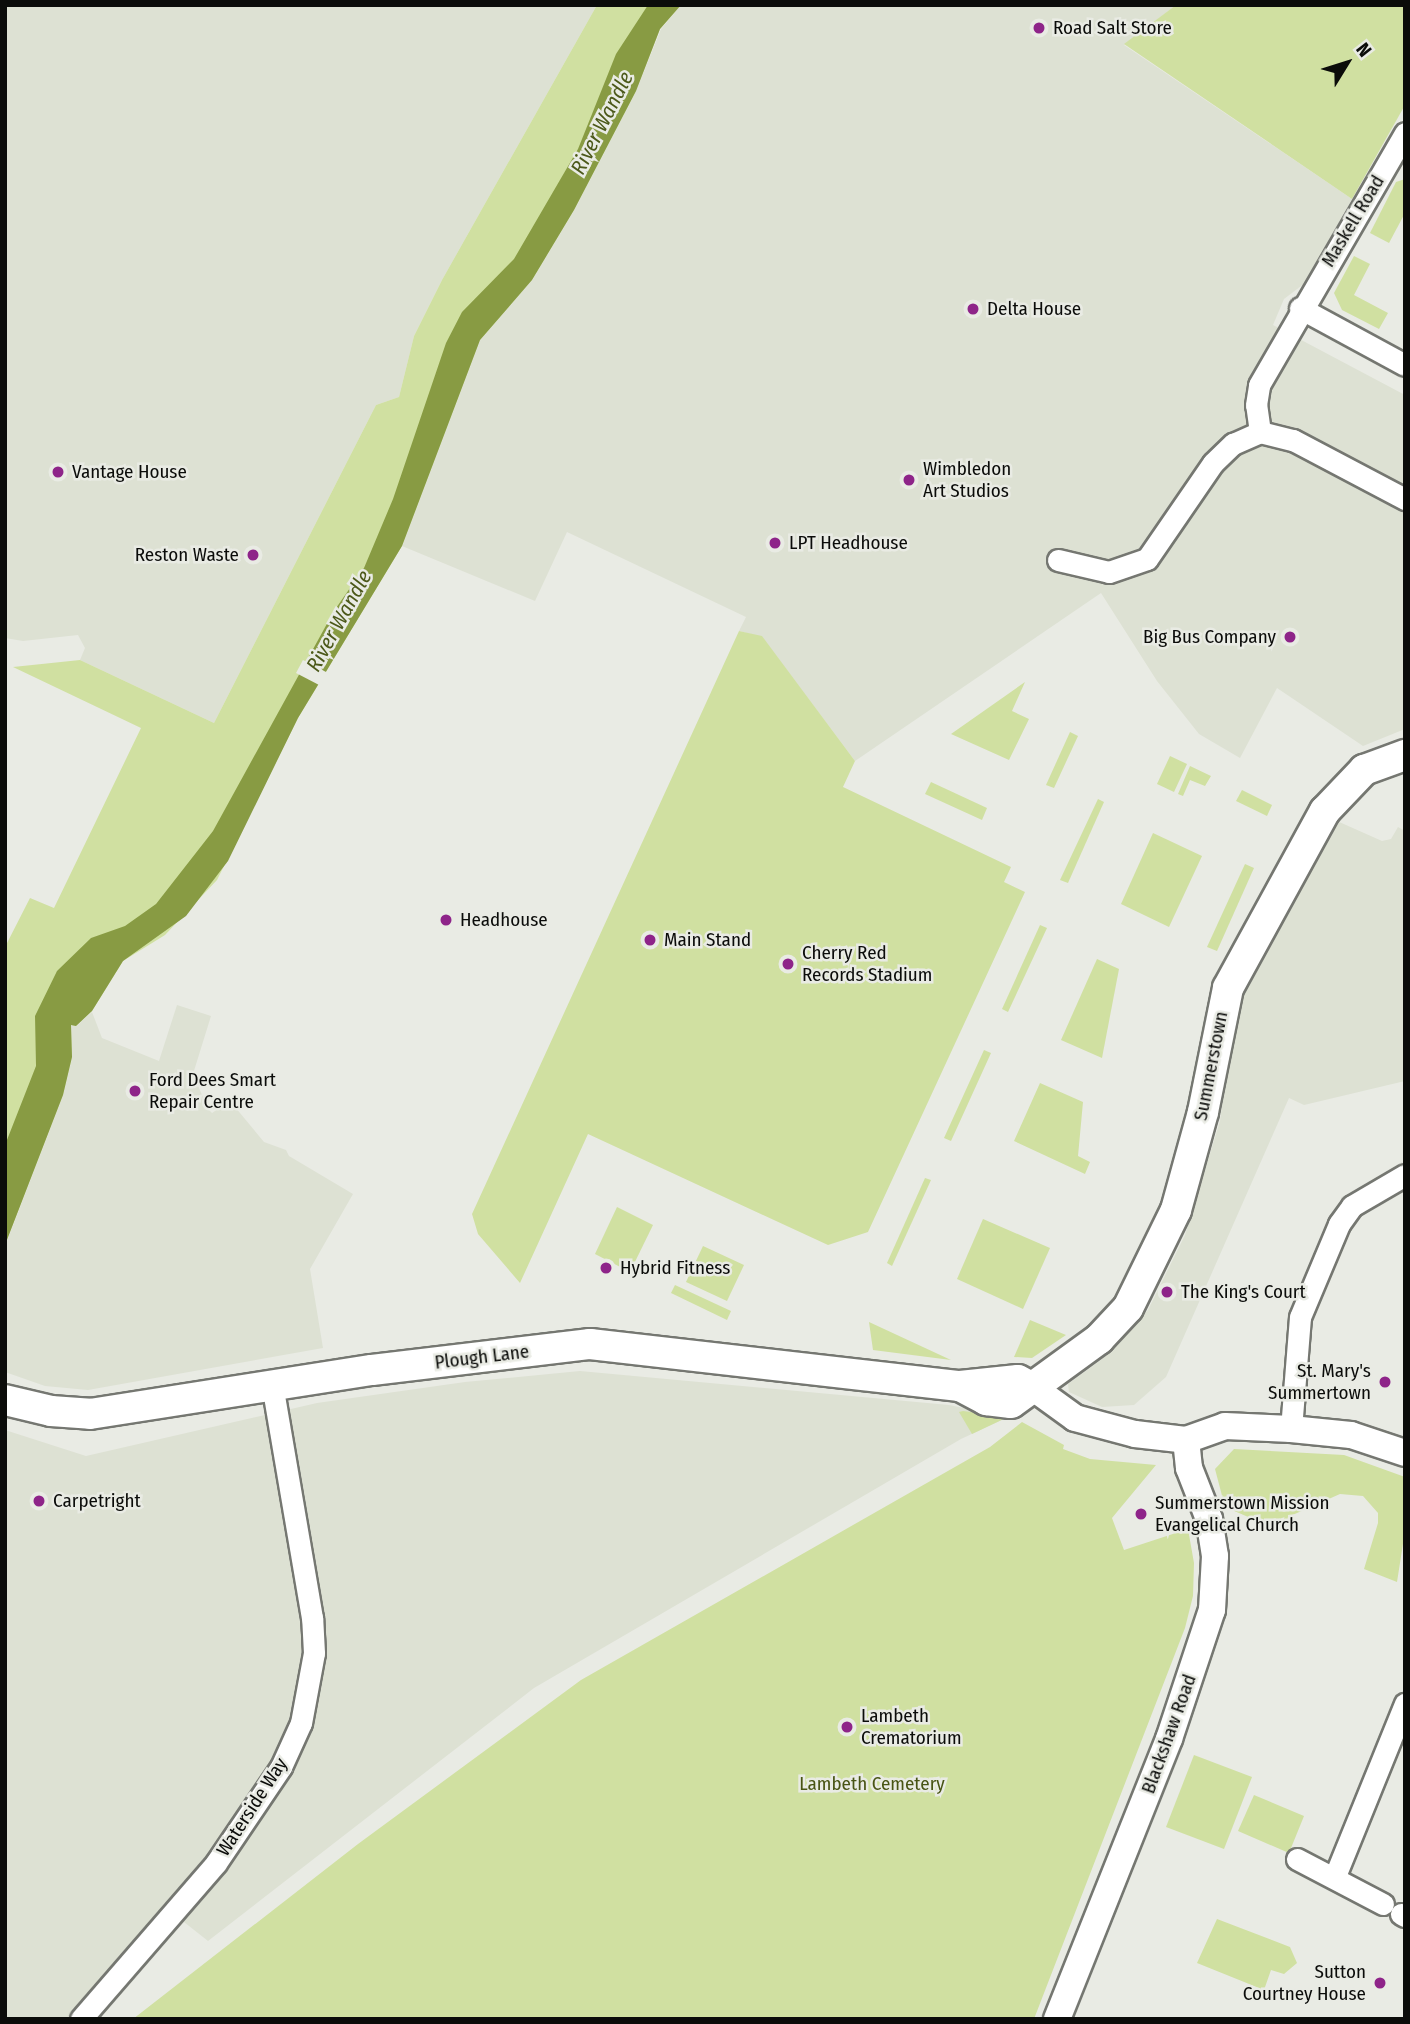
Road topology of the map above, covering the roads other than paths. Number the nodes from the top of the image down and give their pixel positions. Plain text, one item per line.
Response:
1 (1405, 133) edge
2 (1300, 308) junction
3 (1405, 365) edge
4 (1260, 432) junction
5 (1405, 499) edge
6 (1058, 559) dead end
7 (1405, 755) edge
8 (1405, 1175) edge
9 (272, 1385) junction
10 (1035, 1389) junction
11 (5, 1400) edge
12 (1291, 1429) junction
13 (1186, 1440) junction
14 (1405, 1453) edge
15 (1405, 1704) edge
16 (1297, 1859) dead end
17 (1335, 1876) junction
18 (1396, 1911) edge
19 (81, 2019) edge
20 (1057, 2019) edge

1 - 2 street, Maskell Road
2 - 3 street
2 - 4 street, Maskell Road
4 - 5 street
4 - 6 street
7 - 10 main road, Summerstown
8 - 12 street
9 - 10 main road, Plough Lane
9 - 11 main road, Plough Lane
9 - 19 street, Waterside Way
10 - 13 street
12 - 13 street
12 - 14 street
13 - 20 street, Blackshaw Road
15 - 17 street
16 - 17 street
17 - 18 street

